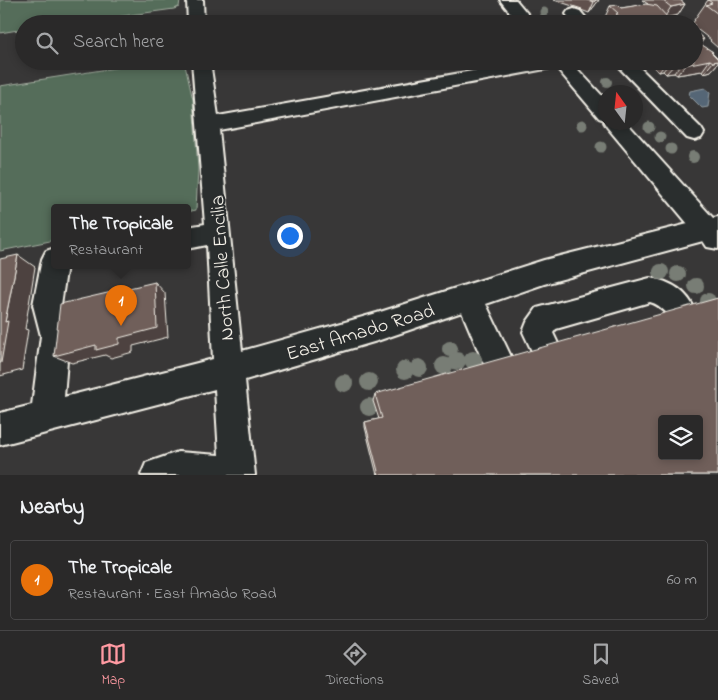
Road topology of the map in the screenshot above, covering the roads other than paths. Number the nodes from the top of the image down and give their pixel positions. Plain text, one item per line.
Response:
1 (194, 0) edge
2 (508, 0) edge
3 (195, 15) edge
4 (520, 15) edge
5 (202, 70) edge
6 (512, 70) edge
7 (569, 70) edge
8 (631, 70) edge
9 (598, 104) edge
10 (209, 125) junction
11 (621, 130) edge
12 (694, 133) dead end
13 (218, 232) junction
14 (714, 233) edge
15 (191, 237) edge
16 (53, 269) edge
17 (469, 297) junction
18 (681, 310) edge
19 (547, 352) edge
20 (500, 365) edge
21 (228, 370) junction
22 (46, 417) junction
23 (0, 429) edge
24 (158, 475) edge
25 (238, 475) edge

1 - 3 street
2 - 4 street
5 - 10 street, North Calle Encilia
6 - 10 street
7 - 9 street
8 - 12 street
10 - 13 street, North Calle Encilia
11 - 14 street
13 - 15 street
13 - 21 street, North Calle Encilia
14 - 17 street, East Amado Road
16 - 22 street
17 - 20 street
17 - 21 street, East Amado Road
18 - 19 street
21 - 22 street, East Amado Road
21 - 25 street, North Calle Encilia
22 - 23 street, East Amado Road
24 - 25 street

